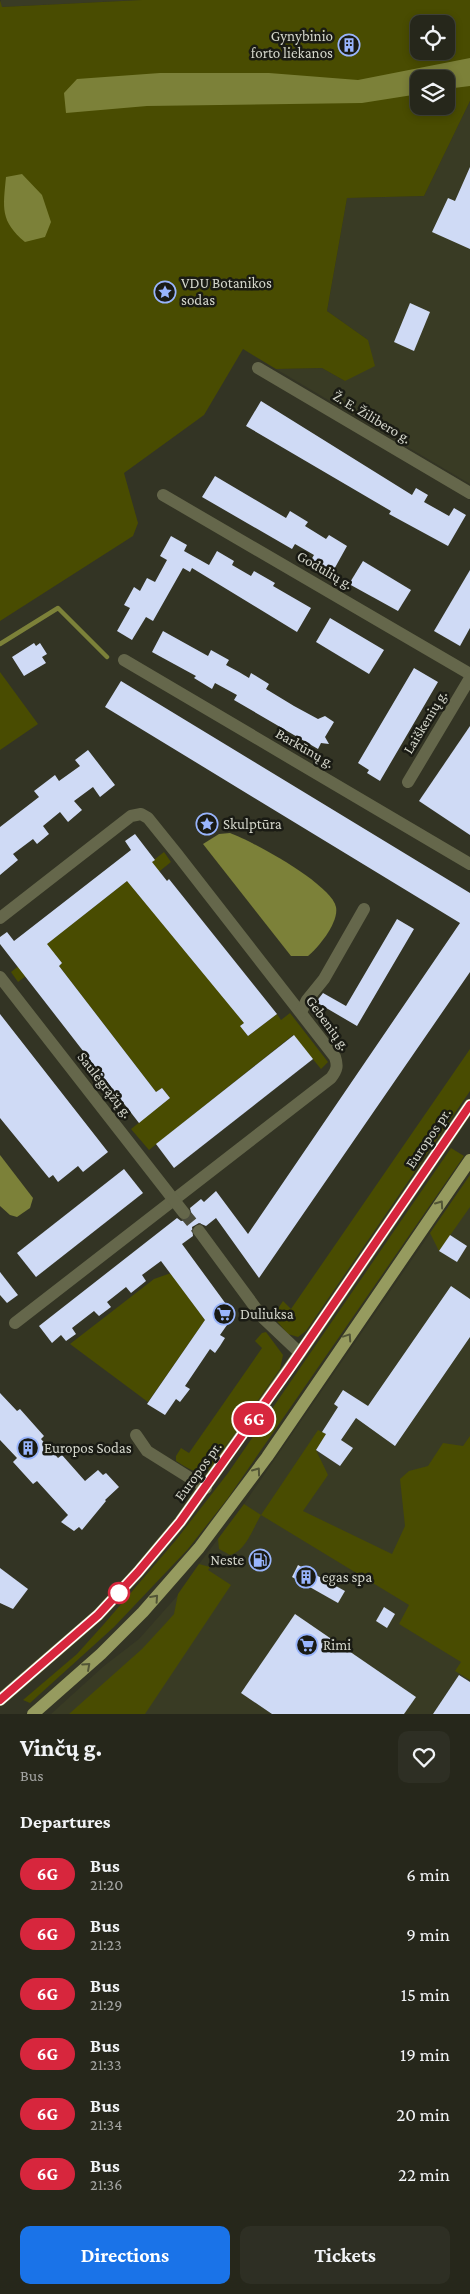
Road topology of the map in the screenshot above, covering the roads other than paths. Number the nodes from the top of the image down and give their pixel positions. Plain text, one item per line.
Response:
1 (258, 368) dead end
2 (470, 493) edge
3 (163, 495) dead end
4 (124, 660) dead end
5 (470, 674) edge
6 (470, 678) edge
7 (408, 782) dead end
8 (470, 864) edge
9 (364, 909) dead end
10 (0, 918) edge
11 (0, 977) edge
12 (300, 1012) junction
13 (470, 1105) edge
14 (470, 1160) edge
15 (173, 1199) junction
16 (184, 1213) tunnel mouth
17 (199, 1232) tunnel mouth
18 (15, 1323) dead end
19 (300, 1353) junction
20 (136, 1435) dead end
21 (206, 1488) junction
22 (0, 1700) edge
23 (32, 1714) edge

1 - 2 street, Ž. E. Žilibero g.
3 - 5 street, Godulių g.
4 - 8 street, Barkūnų g.
6 - 7 street, Laiškenių g.
9 - 12 street
10 - 12 street, Gebenių g.
11 - 15 street, Saulėgrąžų g.
12 - 15 street, Gebenių g.
13 - 19 main road, Europos pr.
23 -> 14 main road
15 - 16 street, Saulėgrąžų g.
15 - 18 street, Gebenių g.
17 - 19 street
19 - 21 main road, Europos pr.
20 - 21 street
21 - 22 main road, Europos pr.

